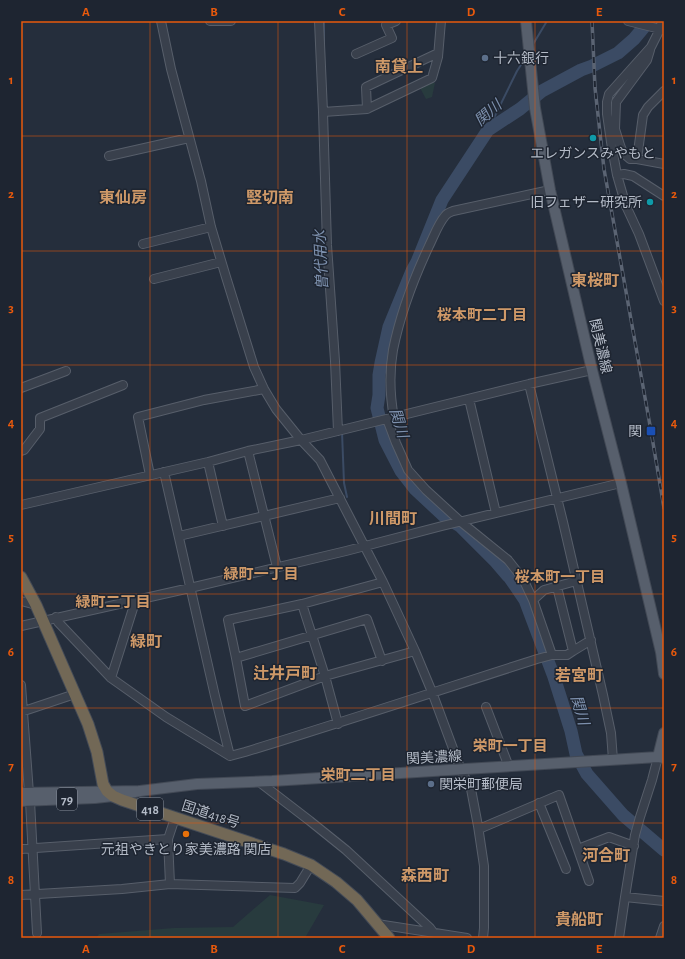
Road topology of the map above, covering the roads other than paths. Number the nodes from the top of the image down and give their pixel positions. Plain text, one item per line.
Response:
1 (161, 21) edge
2 (210, 21) edge
3 (231, 21) edge
4 (319, 21) edge
5 (396, 21) edge
6 (441, 21) edge
7 (526, 21) edge
8 (628, 21) edge
9 (662, 27) edge
10 (651, 47) junction
11 (438, 53) junction
12 (356, 54) dead end
13 (664, 91) edge
14 (368, 109) junction
15 (323, 112) junction
16 (189, 138) junction
17 (109, 156) dead end
18 (637, 159) junction
19 (664, 164) edge
20 (617, 175) junction
21 (550, 190) junction
22 (664, 196) edge
23 (211, 227) junction
24 (143, 244) dead end
25 (221, 262) junction
26 (154, 279) dead end
27 (664, 301) edge
28 (592, 370) junction
29 (66, 371) dead end
30 (529, 384) junction
31 (123, 386) dead end
32 (21, 388) edge
33 (264, 389) junction
34 (469, 399) junction
35 (391, 419) junction
36 (338, 432) junction
37 (301, 440) junction
38 (21, 451) edge
39 (248, 451) junction
40 (208, 462) junction
41 (164, 472) junction
42 (150, 475) junction
43 (621, 483) junction
44 (340, 498) junction
45 (557, 499) junction
46 (21, 505) edge
47 (496, 513) junction
48 (265, 516) junction
49 (461, 522) junction
50 (223, 526) junction
51 (179, 536) junction
52 (364, 546) junction
53 (277, 567) junction
54 (21, 577) edge
55 (576, 581) junction
56 (383, 582) junction
57 (556, 587) junction
58 (190, 588) junction
59 (136, 599) junction
60 (533, 600) junction
61 (21, 601) edge
62 (302, 604) junction
63 (36, 605) junction
64 (56, 617) junction
65 (43, 621) junction
66 (21, 626) edge
67 (312, 635) junction
68 (591, 640) junction
69 (415, 651) junction
70 (573, 651) junction
71 (552, 655) junction
72 (236, 658) junction
73 (382, 661) junction
74 (664, 674) edge
75 (326, 676) junction
76 (111, 678) junction
77 (21, 685) edge
78 (432, 692) junction
79 (75, 694) junction
80 (486, 707) dead end
81 (22, 712) edge
82 (338, 724) junction
83 (664, 733) edge
84 (230, 756) junction
85 (661, 757) edge
86 (613, 760) junction
87 (509, 766) junction
88 (461, 770) junction
89 (258, 781) junction
90 (110, 794) junction
91 (25, 797) edge
92 (539, 803) junction
93 (175, 818) junction
94 (479, 829) junction
95 (168, 839) junction
96 (634, 846) junction
97 (32, 848) junction
98 (21, 849) edge
99 (578, 849) junction
100 (311, 865) junction
101 (566, 869) dead end
102 (589, 882) dead end
103 (170, 884) junction
104 (21, 895) edge
105 (36, 895) junction
106 (625, 897) junction
107 (664, 901) edge
108 (377, 924) junction
109 (664, 926) edge
110 (433, 932) junction
111 (37, 933) dead end
112 (389, 938) edge
113 (467, 938) edge
114 (483, 938) edge
115 (619, 938) edge
116 (660, 938) edge

1 - 16 street
2 - 3 street
4 - 15 street
5 - 12 street
6 - 11 street
7 - 21 main road, 関美濃線
8 - 9 street
9 - 10 street
10 - 18 street
10 - 20 street
11 - 14 street
11 - 14 street
13 - 18 street
14 - 15 street
15 - 36 street
16 - 17 street
16 - 23 street
18 - 19 street
20 - 22 street
20 - 27 street
21 - 28 main road, 関美濃線
21 - 35 street
23 - 24 street
23 - 25 street
25 - 26 street
25 - 33 street
28 - 30 street
28 - 43 main road, 関美濃線
29 - 32 street
30 - 34 street
30 - 45 street
31 - 38 street
33 - 37 street
33 - 42 street
34 - 35 street
34 - 47 street
35 - 36 street
35 - 49 street
36 - 37 street
37 - 39 street
37 - 44 street
39 - 40 street
39 - 48 street
40 - 41 street
40 - 50 street
41 - 42 street
41 - 51 street
42 - 46 street
43 - 45 street
43 - 74 main road, 関美濃線
44 - 48 street
44 - 52 street
45 - 47 street
45 - 55 street
47 - 49 street
48 - 50 street
48 - 53 street
49 - 52 street
49 - 60 street
50 - 51 street
51 - 58 street
52 - 53 street
52 - 56 street
53 - 58 street
54 - 63 highway
55 - 57 street
55 - 68 street
56 - 62 street
56 - 69 street
57 - 60 street
57 - 70 street
58 - 59 street
58 - 84 street
59 - 64 street
59 - 76 street
60 - 71 street
61 - 63 street
62 - 67 street
62 - 72 street
63 - 65 highway
64 - 65 street
64 - 76 street
65 - 66 street
65 - 79 highway
67 - 72 street
67 - 73 street
67 - 75 street
68 - 70 street
68 - 86 street
69 - 73 street
69 - 78 street
70 - 71 street
71 - 78 street
72 - 75 street
73 - 75 street
75 - 82 street
76 - 84 street
77 - 81 street
78 - 82 street
78 - 88 street
79 - 81 street
79 - 90 highway
80 - 87 street
81 - 91 street
82 - 84 street
83 - 85 main road
85 - 86 main road, 関美濃線
85 - 96 street
86 - 87 main road, 関美濃線
87 - 88 main road, 関美濃線
88 - 89 main road, 関美濃線
88 - 94 street
89 - 90 main road, 関美濃線
89 - 110 street
90 - 91 main road, 79
90 - 93 highway, 国道418号 / 418
91 - 97 street
92 - 94 street
92 - 99 street
92 - 101 street
93 - 95 street
93 - 100 highway, 国道418号 / 418
94 - 114 street
95 - 97 street
95 - 103 street
96 - 99 street
96 - 106 street
97 - 98 street
97 - 105 street
99 - 102 street
100 - 103 street
100 - 108 highway, 国道418号 / 418
103 - 105 street
104 - 105 street
105 - 111 street
106 - 107 street
106 - 115 street
108 - 110 street
108 - 112 highway, 国道418号 / 418
109 - 116 street
110 - 113 street

